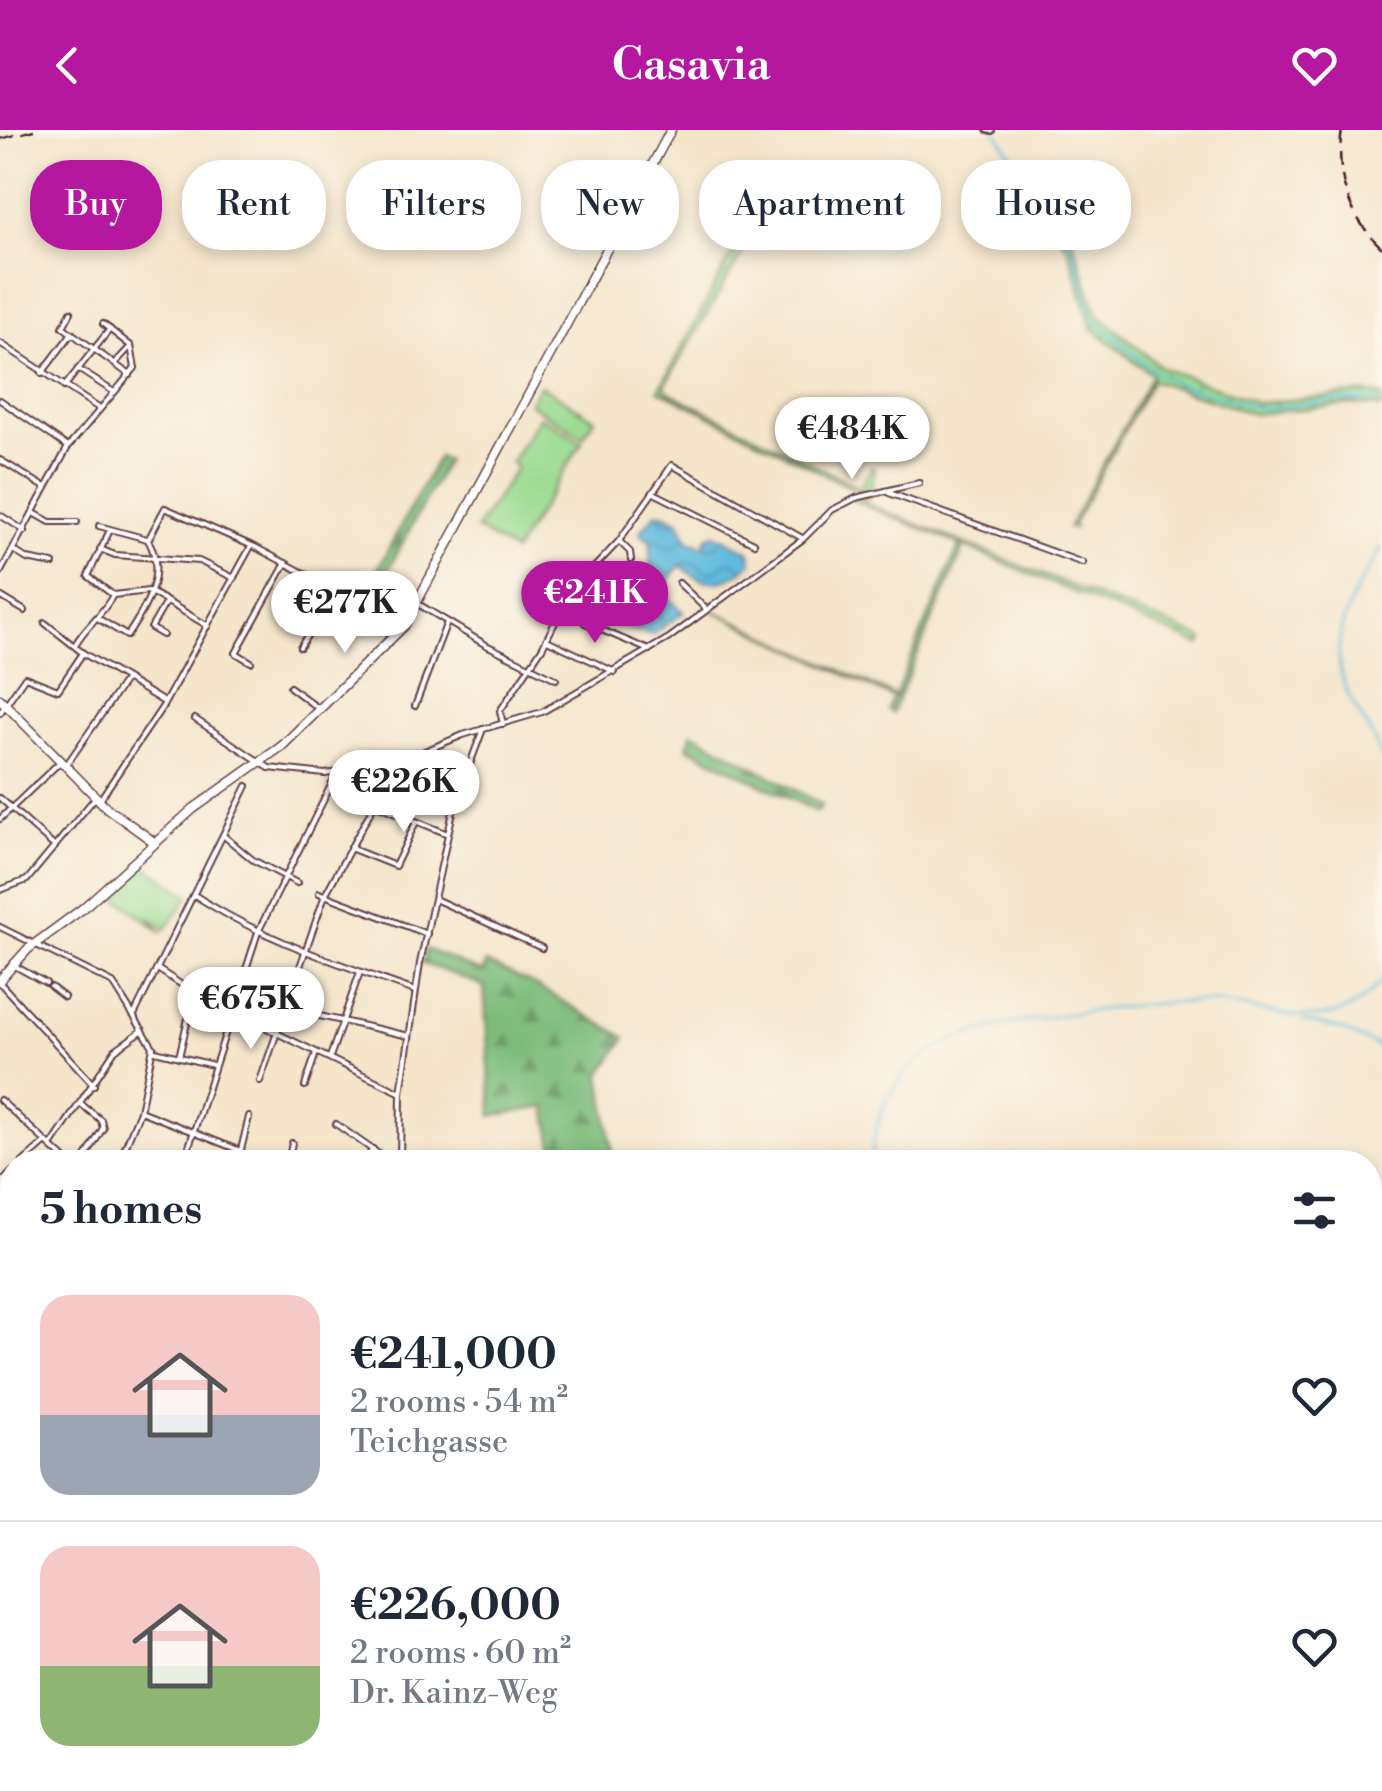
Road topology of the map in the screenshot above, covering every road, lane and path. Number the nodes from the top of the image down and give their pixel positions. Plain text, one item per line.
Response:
1 (671, 130) edge
2 (71, 312) dead end
3 (102, 324) dead end
4 (110, 329) junction
5 (73, 332) junction
6 (0, 343) edge
7 (131, 346) junction
8 (97, 347) junction
9 (116, 362) junction
10 (78, 368) junction
11 (42, 372) junction
12 (130, 375) junction
13 (64, 387) junction
14 (114, 392) junction
15 (0, 400) edge
16 (100, 409) junction
17 (68, 447) junction
18 (0, 460) edge
19 (919, 483) dead end
20 (45, 487) junction
21 (654, 492) junction
22 (887, 492) junction
23 (34, 512) junction
24 (0, 516) edge
25 (77, 522) dead end
26 (99, 526) dead end
27 (110, 530) junction
28 (25, 531) junction
29 (803, 538) junction
30 (148, 540) junction
31 (619, 541) junction
32 (754, 543) dead end
33 (250, 548) junction
34 (100, 549) junction
35 (13, 550) junction
36 (157, 557) junction
37 (631, 560) dead end
38 (286, 562) junction
39 (1082, 562) dead end
40 (53, 564) dead end
41 (0, 572) edge
42 (234, 578) junction
43 (679, 582) dead end
44 (336, 590) junction
45 (148, 591) junction
46 (113, 595) junction
47 (0, 596) edge
48 (566, 600) junction
49 (166, 602) junction
50 (416, 605) junction
51 (706, 610) junction
52 (25, 611) dead end
53 (99, 618) junction
54 (447, 622) junction
55 (45, 623) dead end
56 (208, 626) junction
57 (163, 635) dead end
58 (546, 640) junction
59 (75, 645) junction
60 (300, 647) dead end
61 (650, 651) junction
62 (83, 653) junction
63 (251, 662) dead end
64 (530, 666) junction
65 (615, 672) junction
66 (126, 679) junction
67 (556, 679) dead end
68 (290, 687) dead end
69 (164, 702) junction
70 (2, 706) edge
71 (415, 706) dead end
72 (320, 709) junction
73 (195, 719) dead end
74 (503, 724) junction
75 (483, 729) junction
76 (65, 762) junction
77 (260, 762) junction
78 (392, 764) junction
79 (336, 773) junction
80 (247, 786) dead end
81 (0, 798) edge
82 (98, 799) junction
83 (374, 804) junction
84 (11, 808) junction
85 (0, 819) edge
86 (416, 822) junction
87 (448, 834) junction
88 (224, 836) junction
89 (154, 842) junction
90 (55, 846) junction
91 (350, 848) junction
92 (282, 877) junction
93 (298, 883) dead end
94 (0, 890) edge
95 (322, 894) junction
96 (196, 895) junction
97 (435, 900) junction
98 (0, 927) edge
99 (258, 932) junction
100 (427, 934) junction
101 (32, 946) junction
102 (542, 948) dead end
103 (302, 950) junction
104 (14, 965) junction
105 (159, 970) junction
106 (360, 972) junction
107 (0, 982) edge
108 (415, 991) junction
109 (194, 992) junction
110 (64, 997) dead end
111 (284, 1008) junction
112 (229, 1009) junction
113 (135, 1014) junction
114 (344, 1018) junction
115 (144, 1030) junction
116 (275, 1032) junction
117 (409, 1036) junction
118 (154, 1051) junction
119 (316, 1052) junction
120 (180, 1057) junction
121 (330, 1058) junction
122 (214, 1065) junction
123 (260, 1082) dead end
124 (94, 1086) junction
125 (306, 1086) dead end
126 (401, 1092) junction
127 (0, 1100) edge
128 (82, 1105) junction
129 (9, 1108) junction
130 (0, 1110) edge
131 (140, 1112) junction
132 (249, 1116) dead end
133 (336, 1124) dead end
134 (194, 1132) junction
135 (292, 1143) dead end
136 (49, 1144) junction
137 (373, 1149) edge
138 (41, 1150) edge
139 (55, 1150) edge
140 (92, 1150) edge
141 (124, 1150) edge
142 (188, 1150) edge
143 (238, 1150) edge
144 (240, 1150) edge
145 (291, 1150) edge
146 (400, 1150) edge

1 - 50 street
2 - 5 street
3 - 4 street
4 - 7 street
4 - 8 street
5 - 8 street
5 - 11 street
6 - 11 street
7 - 9 street
7 - 12 street
8 - 9 street
8 - 10 street
9 - 12 street
10 - 13 street
10 - 14 street
11 - 13 street
12 - 14 street
13 - 16 street
14 - 16 street
15 - 17 street
16 - 17 street
17 - 20 street
18 - 20 street
19 - 22 street
20 - 23 street
21 - 29 street
21 - 31 street
21 - 32 street
22 - 29 street
22 - 39 street
23 - 25 street
23 - 28 street
24 - 28 street
26 - 27 street
27 - 30 street
27 - 34 street
28 - 35 street
29 - 51 street
30 - 33 street
30 - 36 street
31 - 37 street
31 - 48 street
33 - 38 street
33 - 42 street
34 - 36 street
34 - 46 street
35 - 40 street
35 - 41 street
36 - 42 street
36 - 45 street
38 - 44 street
38 - 63 street
42 - 56 street
43 - 51 street
44 - 50 street
44 - 60 street
45 - 46 street
45 - 49 street
45 - 53 street
46 - 53 street
47 - 52 street
48 - 58 street
48 - 61 street
49 - 56 street
49 - 57 street
50 - 54 street
50 - 72 street
51 - 61 street
53 - 59 street
54 - 64 street
54 - 71 street
55 - 59 street
56 - 69 street
58 - 64 street
58 - 65 street
59 - 62 street
61 - 65 street
62 - 66 street
62 - 70 street
64 - 67 street
64 - 74 street
65 - 74 street
66 - 69 street
66 - 76 street
68 - 72 street
69 - 82 street
70 - 76 street
72 - 77 street
73 - 77 street
74 - 75 street
75 - 78 street
75 - 87 street
76 - 82 street
76 - 84 street
77 - 79 street
77 - 89 street
78 - 79 street
78 - 83 street
79 - 92 street
80 - 88 street
81 - 84 street
82 - 89 street
82 - 90 street
83 - 86 street
83 - 91 street
84 - 85 street
84 - 90 street
86 - 87 street
86 - 91 street
87 - 97 street
88 - 92 street
88 - 96 street
89 - 101 street
90 - 94 street
91 - 95 street
92 - 93 street
92 - 99 street
95 - 100 street
95 - 103 street
96 - 99 street
96 - 105 street
97 - 100 street
97 - 102 street
98 - 101 street
99 - 103 street
99 - 112 street
100 - 108 street
101 - 104 street
101 - 113 street
103 - 106 street
103 - 111 street
104 - 107 street
104 - 110 street
105 - 109 street
105 - 113 street
106 - 108 street
106 - 114 street
107 - 124 street
108 - 117 street
109 - 112 street
109 - 120 street
111 - 114 street
111 - 116 street
112 - 116 street
112 - 122 street
113 - 115 street
114 - 117 street
114 - 121 street
115 - 118 street
115 - 124 street
116 - 119 street
116 - 123 street
117 - 126 street
118 - 120 street
118 - 131 street
119 - 121 street
119 - 125 street
120 - 122 street
121 - 126 street
122 - 134 street
124 - 128 street
126 - 146 street
127 - 129 street
128 - 136 street
128 - 140 street
129 - 130 street
129 - 136 street
131 - 134 street
131 - 141 street
132 - 144 street
133 - 137 street
134 - 142 street
134 - 143 street
135 - 145 street
136 - 138 street
136 - 139 street

